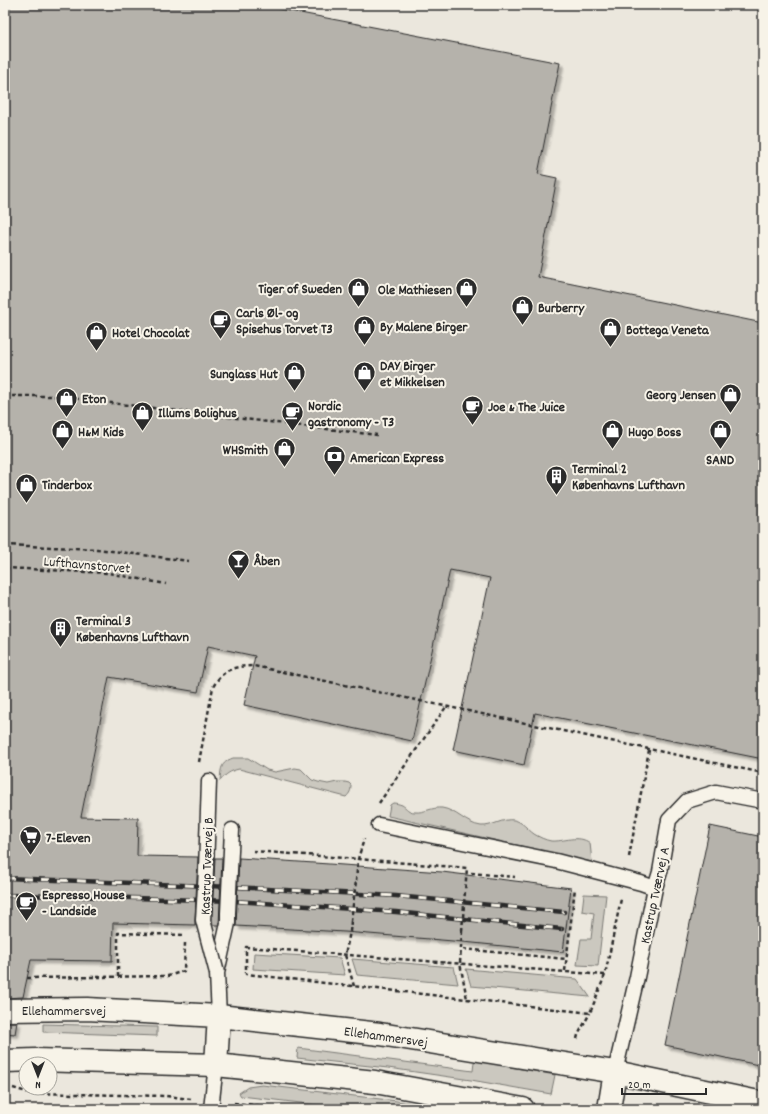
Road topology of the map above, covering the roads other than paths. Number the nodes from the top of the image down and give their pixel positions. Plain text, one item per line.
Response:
1 (209, 781) dead end
2 (763, 801) edge
3 (378, 825) dead end
4 (232, 830) dead end
5 (655, 888) junction
6 (217, 973) junction
7 (5, 1010) edge
8 (219, 1016) junction
9 (5, 1061) edge
10 (216, 1065) junction
11 (615, 1072) junction
12 (763, 1103) edge
13 (211, 1109) edge
14 (523, 1109) edge
15 (609, 1109) edge

1 - 6 lane, Kastrup Tværvej B, bridge
2 - 5 lane, Kastrup Tværvej A
3 - 5 lane
4 - 6 lane, Kastrup Tværvej B, bridge
5 - 11 lane, Kastrup Tværvej A
6 - 8 lane, Kastrup Tværvej B
7 - 8 street, Ellehammersvej
8 - 10 street
8 - 11 street, Ellehammersvej
9 - 10 street
10 - 13 lane
10 - 14 street
11 - 12 street, Ellehammersvej
11 - 15 street

